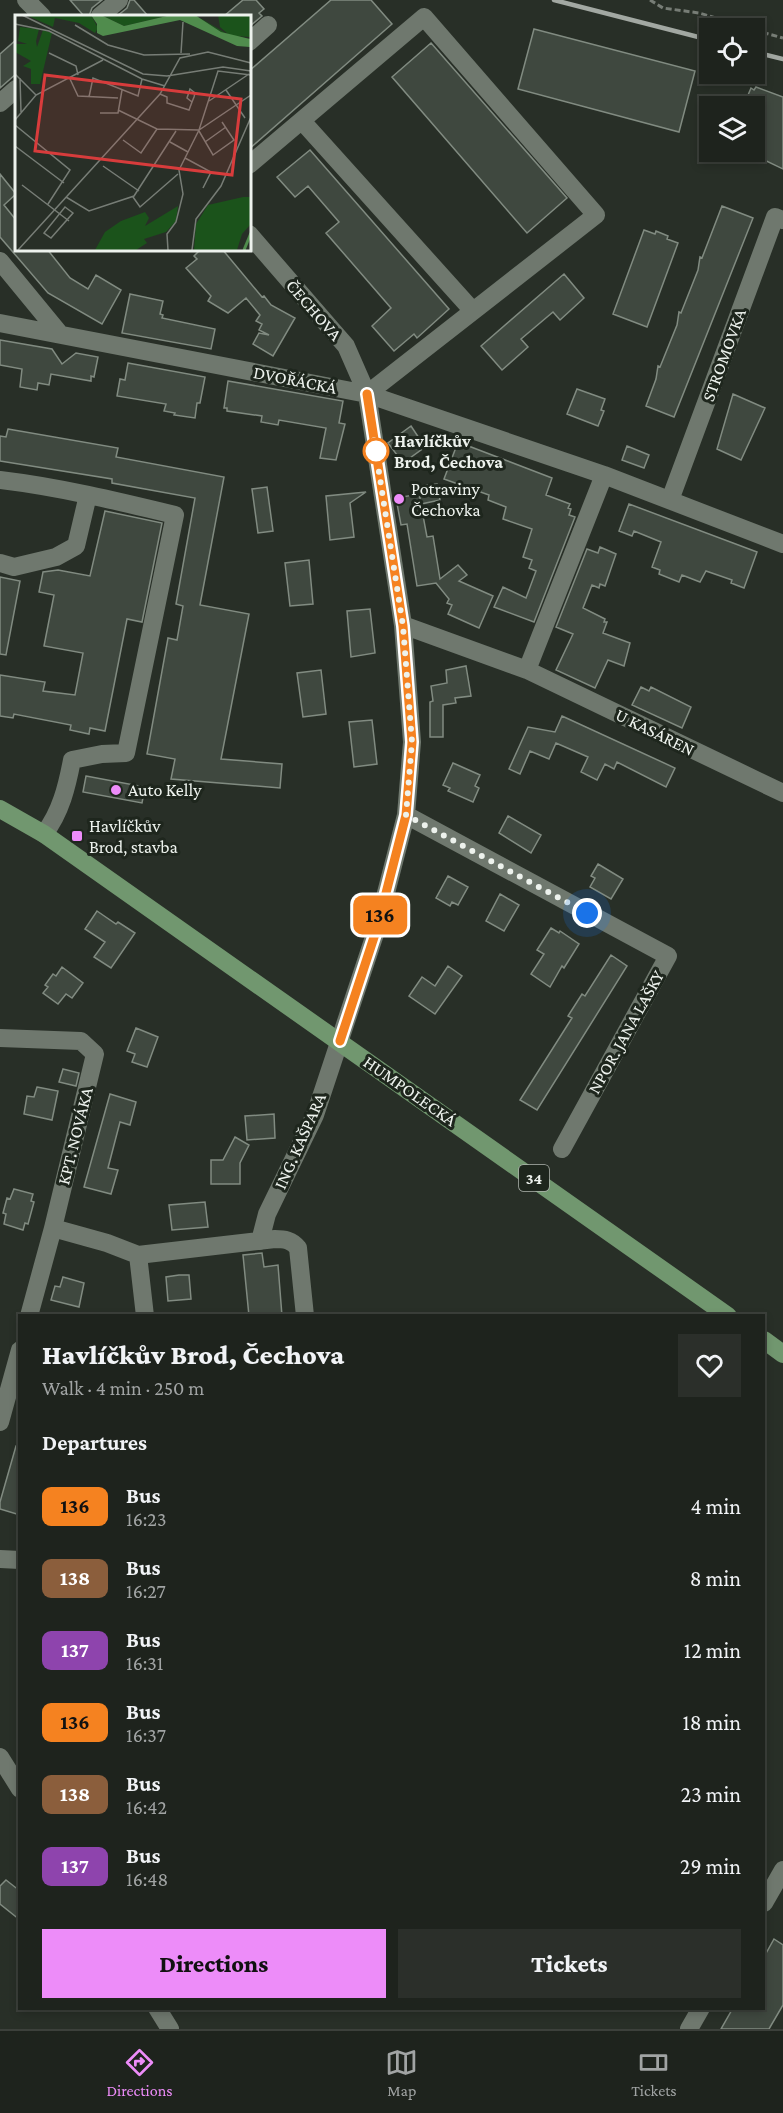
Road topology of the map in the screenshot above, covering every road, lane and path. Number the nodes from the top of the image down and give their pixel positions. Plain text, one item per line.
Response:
1 (26, 0) edge
2 (119, 0) edge
3 (650, 0) edge
4 (41, 15) edge
5 (101, 15) edge
6 (716, 18) edge
7 (268, 25) dead end
8 (765, 33) edge
9 (783, 38) edge
10 (250, 41) edge
11 (15, 90) edge
12 (0, 103) edge
13 (302, 121) junction
14 (250, 164) edge
15 (783, 220) edge
16 (250, 235) edge
17 (0, 261) edge
18 (473, 311) junction
19 (0, 323) edge
20 (60, 334) junction
21 (367, 394) junction
22 (604, 475) junction
23 (0, 480) edge
24 (88, 495) junction
25 (670, 500) junction
26 (783, 544) edge
27 (0, 563) edge
28 (403, 626) junction
29 (527, 670) junction
30 (783, 793) edge
31 (0, 808) edge
32 (406, 815) junction
33 (44, 834) junction
34 (0, 1038) edge
35 (340, 1041) junction
36 (562, 1149) dead end
37 (53, 1228) junction
38 (260, 1241) junction
39 (138, 1255) junction
40 (30, 1314) edge
41 (145, 1314) edge
42 (304, 1314) edge
43 (725, 1314) edge
44 (765, 1341) edge
45 (783, 1354) edge
46 (18, 1357) edge
47 (0, 1422) edge
48 (0, 1559) edge
49 (18, 1560) edge
50 (9, 1765) edge
51 (18, 1785) edge
52 (783, 1870) edge
53 (765, 1901) edge
54 (158, 2010) edge
55 (700, 2010) edge
56 (170, 2029) edge
57 (688, 2029) edge

1 - 4 street
2 - 5 street
3 - 6 path
7 - 10 street
8 - 9 path
11 - 12 street
13 - 14 street
13 - 18 street
13 - 18 street
15 - 25 street, STROMOVKA
16 - 21 street, ČECHOVA
17 - 20 street
18 - 21 street
19 - 20 street, DVOŘÁCKÁ
20 - 21 street, DVOŘÁCKÁ
21 - 22 street, DVOŘÁCKÁ
21 - 28 street
22 - 25 street, DVOŘÁCKÁ
22 - 29 street
23 - 24 street
24 - 27 street
24 - 33 street
25 - 26 street, DVOŘÁCKÁ
28 - 29 street, U KASÁREN
28 - 32 street
29 - 30 street, U KASÁREN
31 - 33 main road, HUMPOLECKÁ / 34
32 - 35 street
32 - 36 street, NPOR. JANA LAŠKY
33 - 35 main road, HUMPOLECKÁ / 34
34 - 37 street, KPT. NOVÁKA
35 - 38 street, ING. KAŠPARA
35 - 43 main road, HUMPOLECKÁ / 34
37 - 39 street
37 - 40 street, KPT. NOVÁKA
38 - 39 street
38 - 42 street
39 - 41 street
44 - 45 main road
46 - 47 street
48 - 49 street
50 - 51 street
52 - 53 street
54 - 56 street
55 - 57 street

